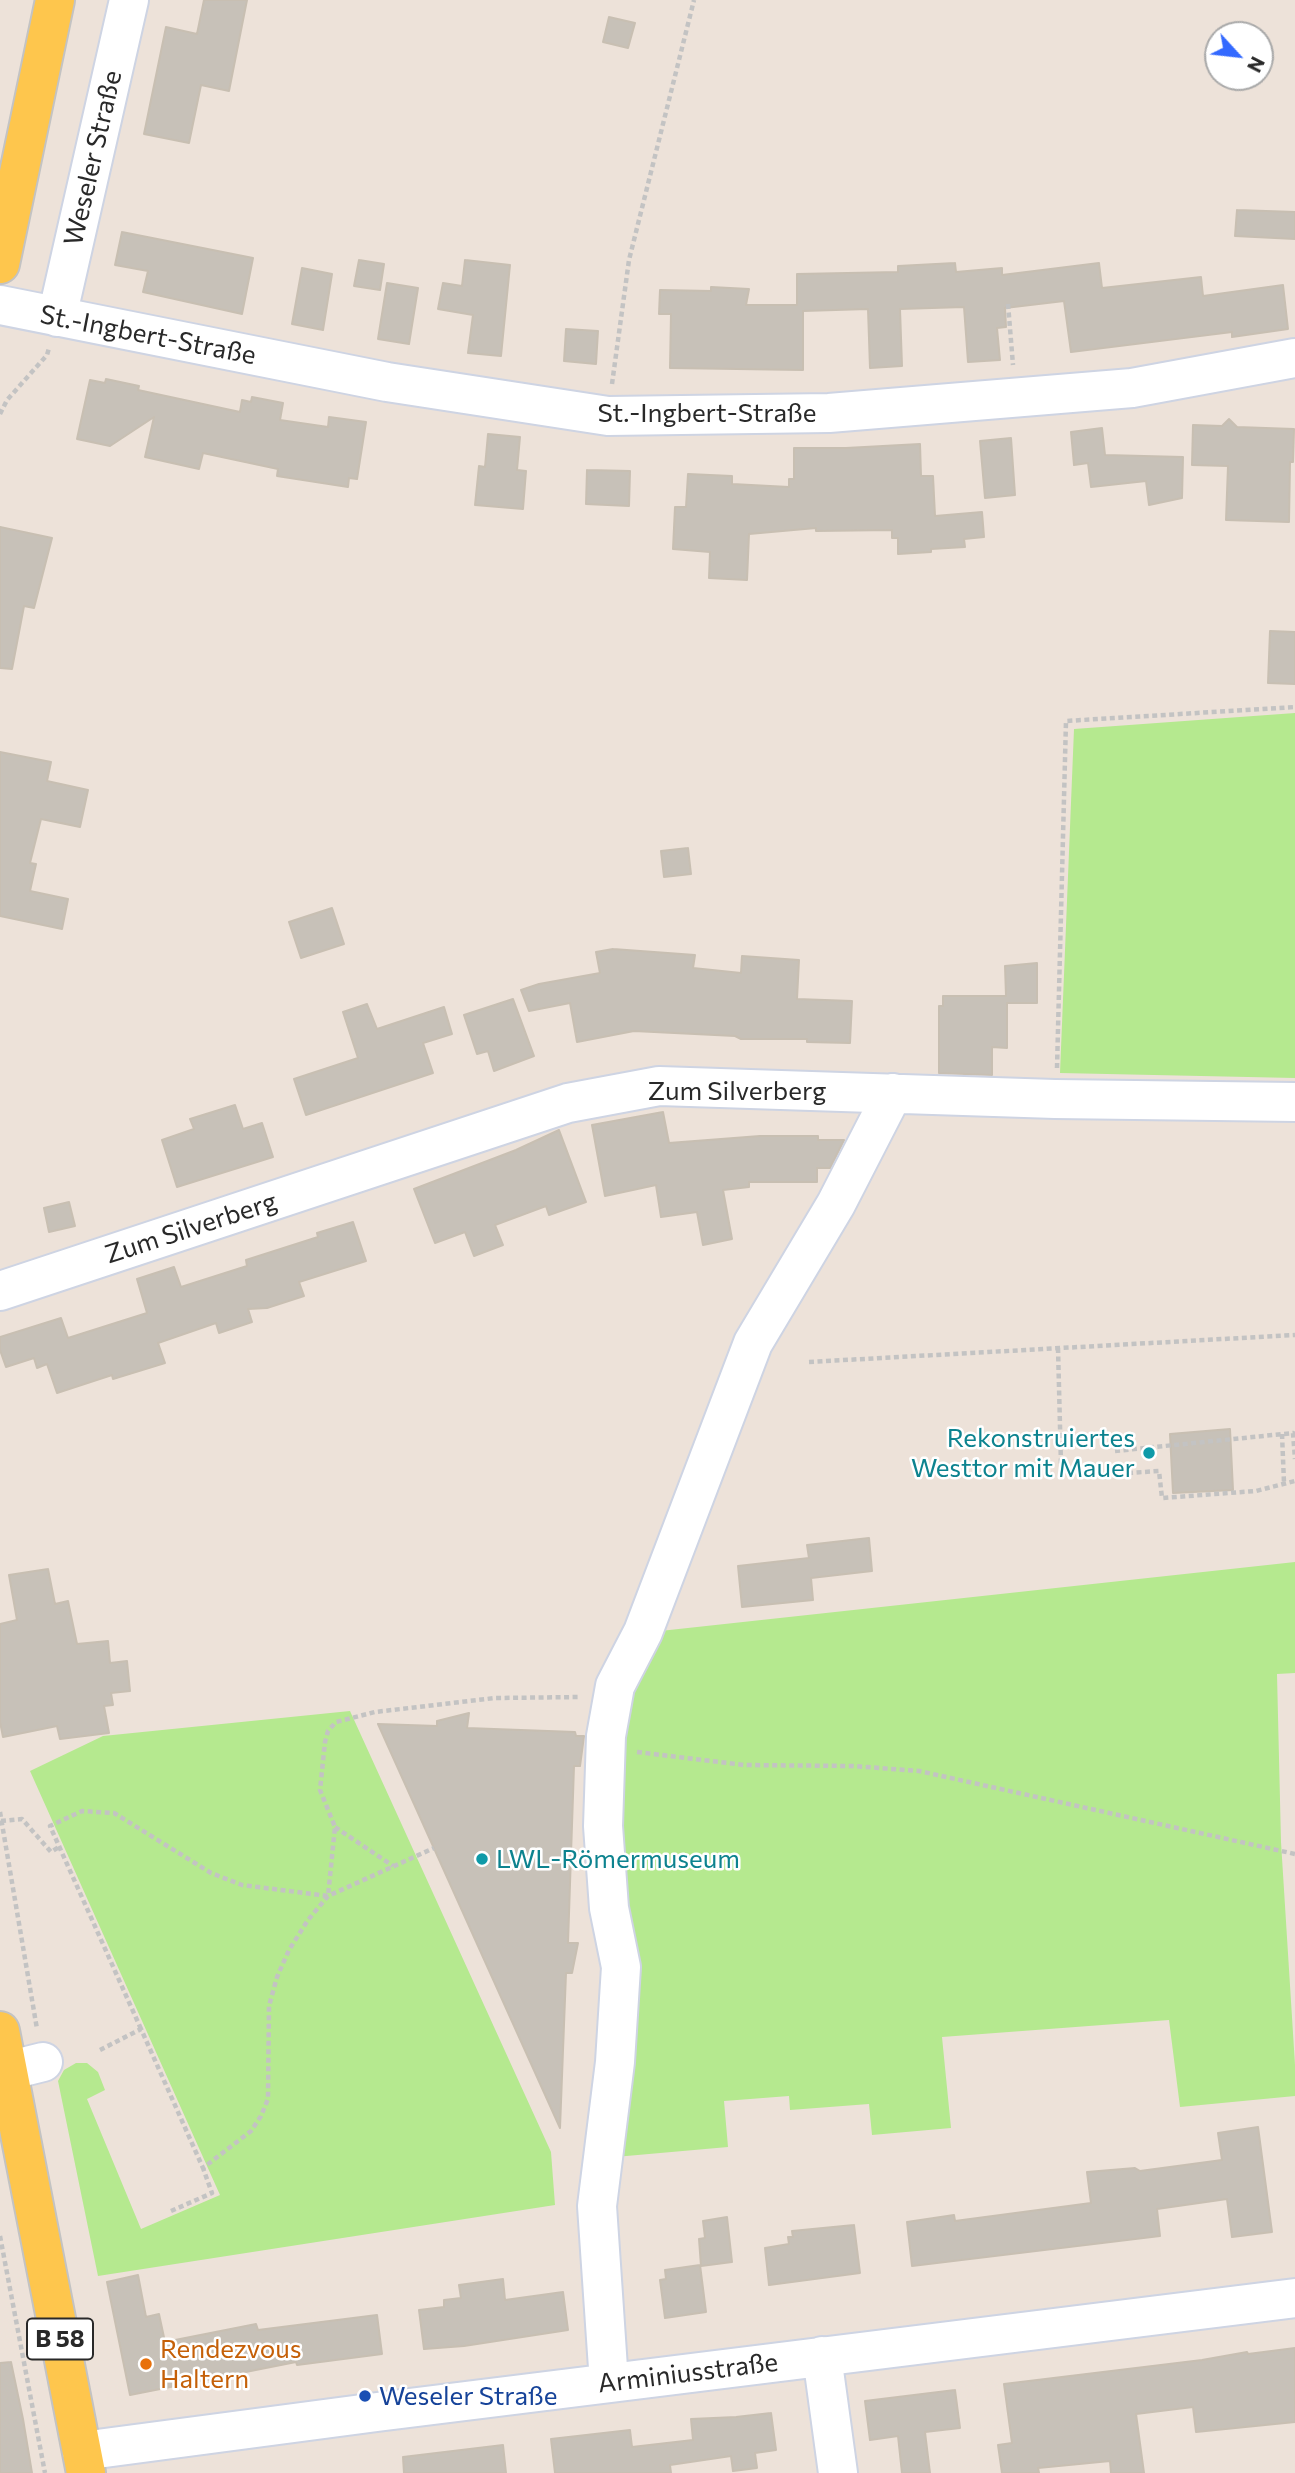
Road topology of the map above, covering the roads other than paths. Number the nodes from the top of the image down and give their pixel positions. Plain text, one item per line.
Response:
1 (55, 0) edge
2 (129, 0) edge
3 (0, 264) edge
4 (0, 305) edge
5 (57, 317) junction
6 (1295, 358) edge
7 (893, 1093) junction
8 (1295, 1102) edge
9 (0, 1291) edge
10 (0, 2031) edge
11 (1295, 2298) edge
12 (822, 2356) junction
13 (609, 2383) junction
14 (84, 2462) edge
15 (838, 2473) edge

1 - 3 main road
2 - 5 street, Weseler Straße
4 - 5 street, St.-Ingbert-Straße
5 - 6 street, St.-Ingbert-Straße
7 - 8 street, Zum Silverberg
7 - 9 street, Zum Silverberg
7 - 13 street
10 - 14 main road, B 58
11 - 12 street, Arminiusstraße
12 - 13 street, Arminiusstraße
12 - 15 street
13 - 14 street, Arminiusstraße

